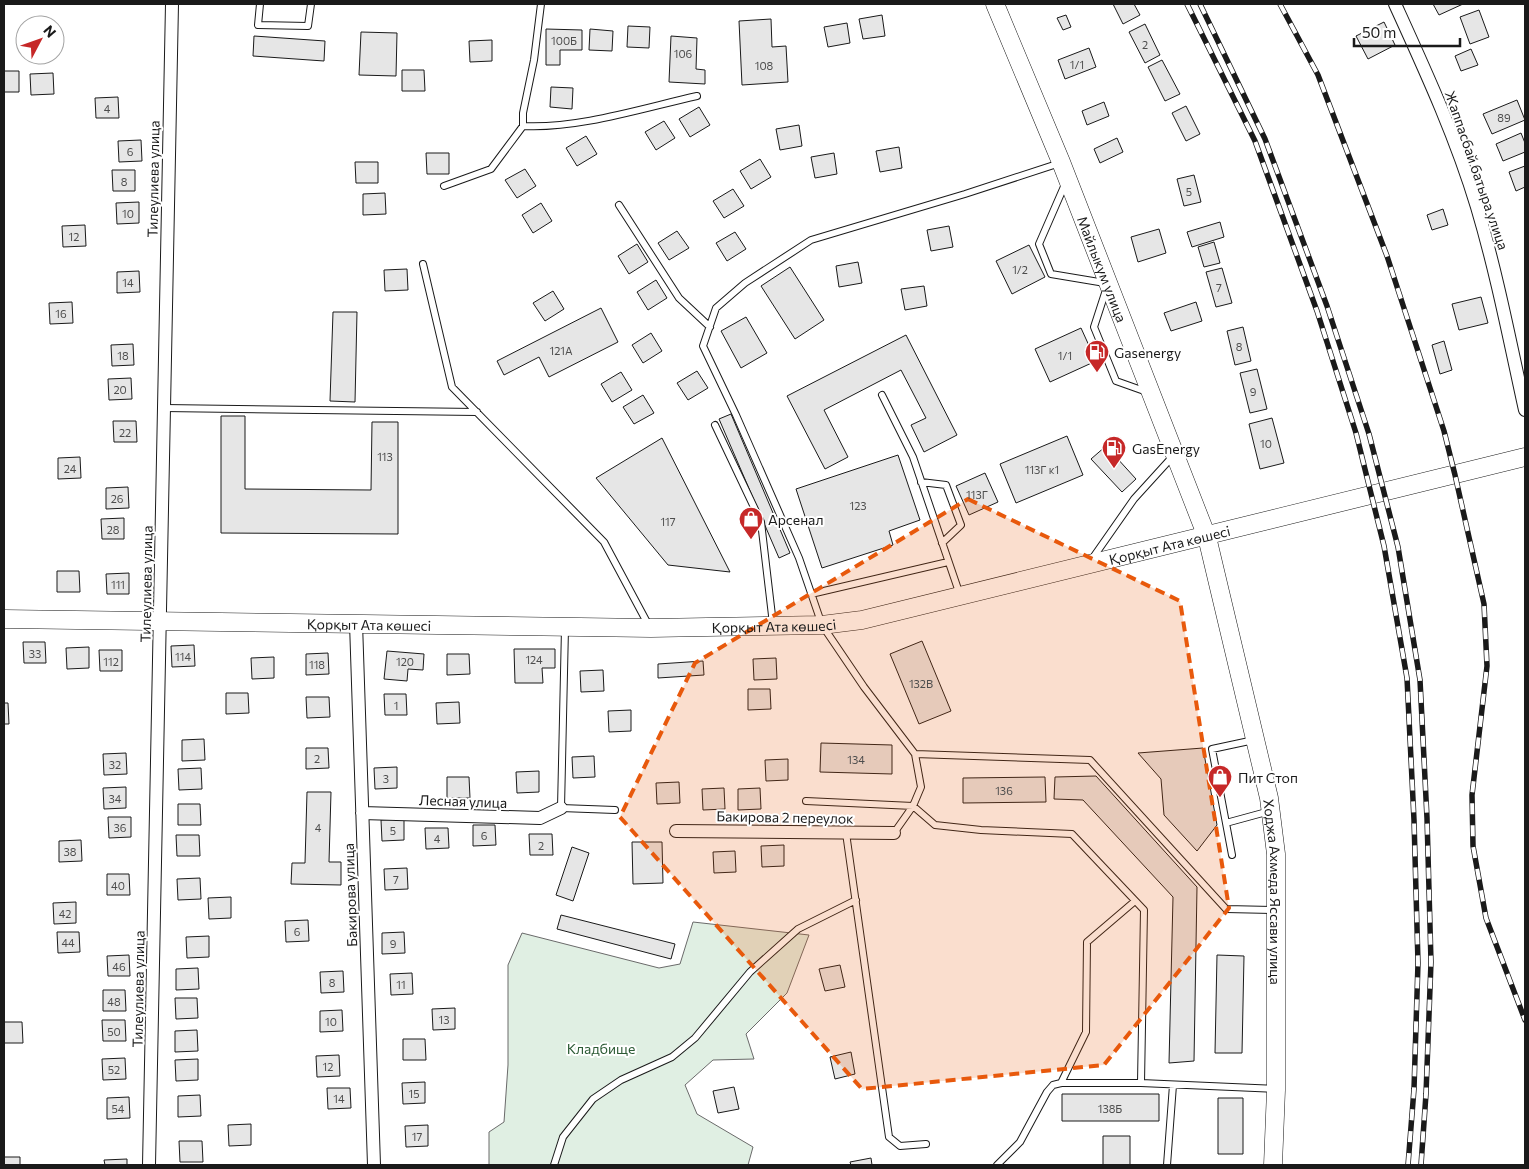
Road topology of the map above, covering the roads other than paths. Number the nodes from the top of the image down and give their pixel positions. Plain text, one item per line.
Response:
1 (172, 4) edge
2 (260, 4) edge
3 (311, 4) edge
4 (541, 4) edge
5 (994, 4) edge
6 (1395, 4) edge
7 (697, 96) dead end
8 (523, 126) junction
9 (1064, 170) junction
10 (444, 186) dead end
11 (619, 204) dead end
12 (423, 264) dead end
13 (1108, 283) junction
14 (710, 327) junction
15 (1151, 394) junction
16 (882, 395) dead end
17 (164, 408) junction
18 (1525, 410) edge
19 (477, 412) junction
20 (716, 425) dead end
21 (1174, 454) junction
22 (1525, 457) edge
23 (921, 482) junction
24 (1207, 536) junction
25 (942, 543) junction
26 (948, 562) junction
27 (1087, 566) junction
28 (812, 594) junction
29 (960, 596) junction
30 (4, 619) edge
31 (160, 620) junction
32 (356, 623) junction
33 (822, 625) junction
34 (564, 626) junction
35 (773, 626) junction
36 (651, 628) junction
37 (1255, 740) junction
38 (915, 754) junction
39 (806, 801) dead end
40 (913, 806) junction
41 (561, 808) junction
42 (615, 810) dead end
43 (1271, 811) junction
44 (362, 813) junction
45 (1226, 823) junction
46 (676, 831) dead end
47 (846, 833) junction
48 (894, 833) joint
49 (1232, 855) dead end
50 (856, 900) junction
51 (1136, 900) junction
52 (1276, 910) junction
53 (1061, 1083) junction
54 (1141, 1084) junction
55 (1173, 1085) junction
56 (1276, 1090) junction
57 (926, 1144) dead end
58 (150, 1165) edge
59 (374, 1165) edge
60 (554, 1165) edge
61 (997, 1165) edge
62 (1167, 1165) edge
63 (1273, 1165) edge

1 - 17 street, Тилеулиева улица
2 - 3 lane
4 - 8 lane
5 - 9 main road, Майлыкум улица
6 - 18 street, Жаппасбай батыра улица
7 - 8 lane
8 - 10 lane
9 - 13 main road, Майлыкум улица
9 - 13 lane
9 - 14 lane
11 - 14 lane
12 - 19 lane
13 - 15 main road, Майлыкум улица
13 - 15 lane
14 - 28 lane
15 - 21 main road, Майлыкум улица
16 - 23 lane
17 - 19 lane
17 - 31 street, Тилеулиева улица
19 - 36 lane
20 - 35 lane
21 - 24 main road, Майлыкум улица
21 - 27 lane
22 - 24 main road, Қорқыт Ата көшесі
23 - 25 lane
23 - 25 lane
24 - 27 main road, Қорқыт Ата көшесі
24 - 37 main road, Ходжа Ахмеда Яссави улица
25 - 26 lane
26 - 28 lane
26 - 29 lane
27 - 29 main road, Қорқыт Ата көшесі
28 - 33 lane
29 - 33 main road, Қорқыт Ата көшесі
30 - 31 main road, Қорқыт Ата көшесі
31 - 32 main road, Қорқыт Ата көшесі
31 - 58 street, Тилеулиева улица
32 - 34 main road, Қорқыт Ата көшесі
32 - 44 street, Бакирова улица
33 - 35 main road, Қорқыт Ата көшесі
33 - 38 lane
34 - 36 main road, Қорқыт Ата көшесі
34 - 41 lane
35 - 36 main road, Қорқыт Ата көшесі
37 - 43 main road, Ходжа Ахмеда Яссави улица
37 - 45 lane
38 - 40 lane
38 - 52 lane
39 - 40 lane
40 - 48 lane
40 - 51 lane
41 - 42 lane
41 - 44 street, Лесная улица
43 - 45 lane
43 - 52 main road, Ходжа Ахмеда Яссави улица
44 - 59 street, Бакирова улица
45 - 49 lane
46 - 47 street, Бакирова 2 переулок
47 - 48 street, Бакирова 2 переулок
47 - 50 lane
50 - 57 lane
50 - 60 lane
51 - 53 lane
51 - 54 lane
52 - 56 main road, Ходжа Ахмеда Яссави улица
53 - 54 lane
53 - 61 lane
54 - 55 lane
55 - 56 lane
55 - 62 lane
56 - 63 main road, Ходжа Ахмеда Яссави улица

